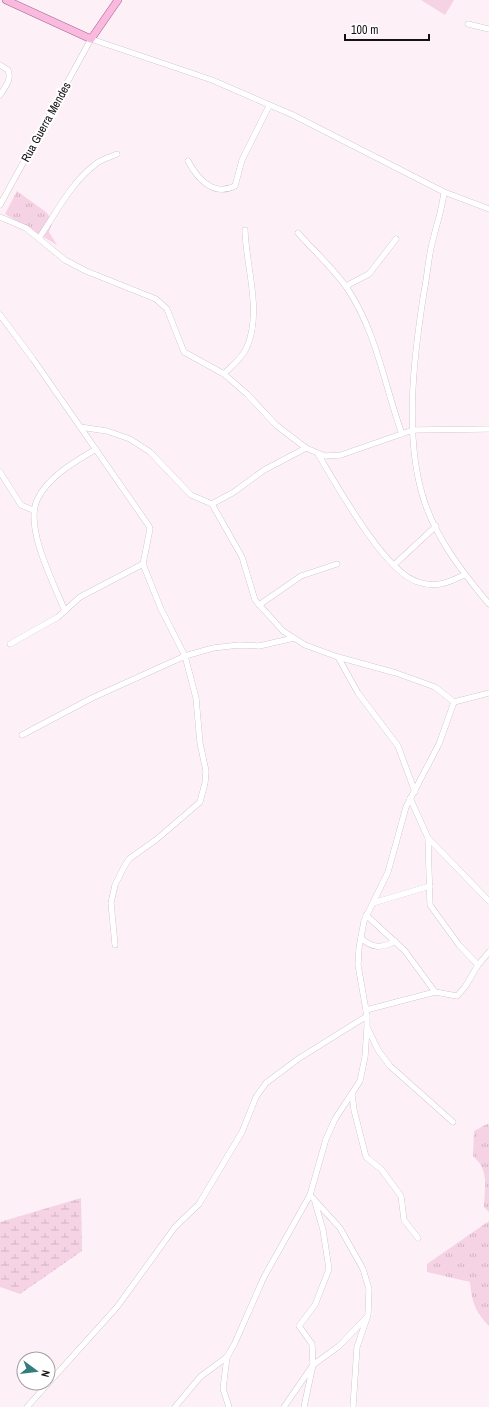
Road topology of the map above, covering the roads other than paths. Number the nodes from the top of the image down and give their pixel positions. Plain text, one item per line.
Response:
1 (6, 0) edge
2 (116, 1) edge
3 (468, 24) dead end
4 (489, 29) edge
5 (91, 39) junction
6 (0, 65) edge
7 (0, 95) edge
8 (269, 106) junction
9 (117, 154) dead end
10 (188, 161) dead end
11 (444, 192) junction
12 (0, 205) edge
13 (489, 209) edge
14 (0, 217) edge
15 (245, 230) dead end
16 (298, 233) dead end
17 (39, 238) junction
18 (396, 238) dead end
19 (346, 286) junction
20 (0, 315) edge
21 (224, 374) junction
22 (80, 427) junction
23 (489, 429) edge
24 (413, 430) junction
25 (402, 434) junction
26 (306, 448) junction
27 (96, 449) junction
28 (318, 454) junction
29 (0, 472) edge
30 (212, 504) junction
31 (33, 510) junction
32 (436, 526) junction
33 (143, 564) junction
34 (337, 564) dead end
35 (394, 565) junction
36 (464, 575) junction
37 (489, 604) edge
38 (259, 605) junction
39 (65, 611) junction
40 (294, 638) junction
41 (10, 644) dead end
42 (185, 656) junction
43 (338, 657) junction
44 (489, 694) edge
45 (454, 702) junction
46 (22, 735) dead end
47 (414, 792) junction
48 (410, 798) junction
49 (428, 838) junction
50 (430, 886) junction
51 (489, 901) edge
52 (373, 903) junction
53 (366, 915) junction
54 (361, 938) junction
55 (395, 941) junction
56 (115, 945) dead end
57 (489, 952) edge
58 (478, 964) junction
59 (435, 992) junction
60 (366, 1013) junction
61 (367, 1027) junction
62 (352, 1093) junction
63 (453, 1122) dead end
64 (310, 1195) junction
65 (315, 1200) junction
66 (418, 1238) dead end
67 (368, 1315) junction
68 (227, 1357) junction
69 (313, 1365) junction
70 (27, 1407) edge
71 (175, 1407) edge
72 (229, 1407) edge
73 (284, 1407) edge
74 (304, 1407) edge
75 (353, 1407) edge

1 - 5 main road
2 - 5 main road
3 - 4 street
5 - 8 street
5 - 12 street, Rua Guerra Mendes
6 - 7 street
8 - 10 street
8 - 11 street
9 - 17 street
11 - 13 street
11 - 24 street
14 - 17 street
15 - 21 street
16 - 19 street
17 - 21 street
18 - 19 street
19 - 25 street
20 - 22 street
21 - 26 street
22 - 27 street
22 - 30 street
23 - 24 street
24 - 25 street
24 - 32 street
25 - 28 street
26 - 28 street
26 - 30 street
27 - 31 street
27 - 33 street
28 - 35 street
29 - 31 street
30 - 38 street
31 - 39 street
32 - 35 street
32 - 36 street
33 - 39 street
33 - 42 street
34 - 38 street
35 - 36 street
36 - 37 street
38 - 40 street
39 - 41 street
40 - 42 street
40 - 43 street
42 - 46 street
42 - 56 street
43 - 45 street
43 - 47 street
44 - 45 street
45 - 47 street
47 - 48 street
48 - 49 street
48 - 52 street
49 - 50 street
49 - 51 street
50 - 52 street
50 - 58 street
52 - 53 street
53 - 54 street
53 - 55 street
54 - 55 street
54 - 60 street
55 - 59 street
57 - 58 street
58 - 59 street
59 - 60 street
60 - 61 street
60 - 70 street
61 - 62 street
61 - 63 street
62 - 64 street
62 - 66 street
64 - 65 street
64 - 68 street
65 - 67 street
65 - 69 street
67 - 69 street
67 - 75 street
68 - 71 street
68 - 72 street
69 - 73 street
69 - 74 street

